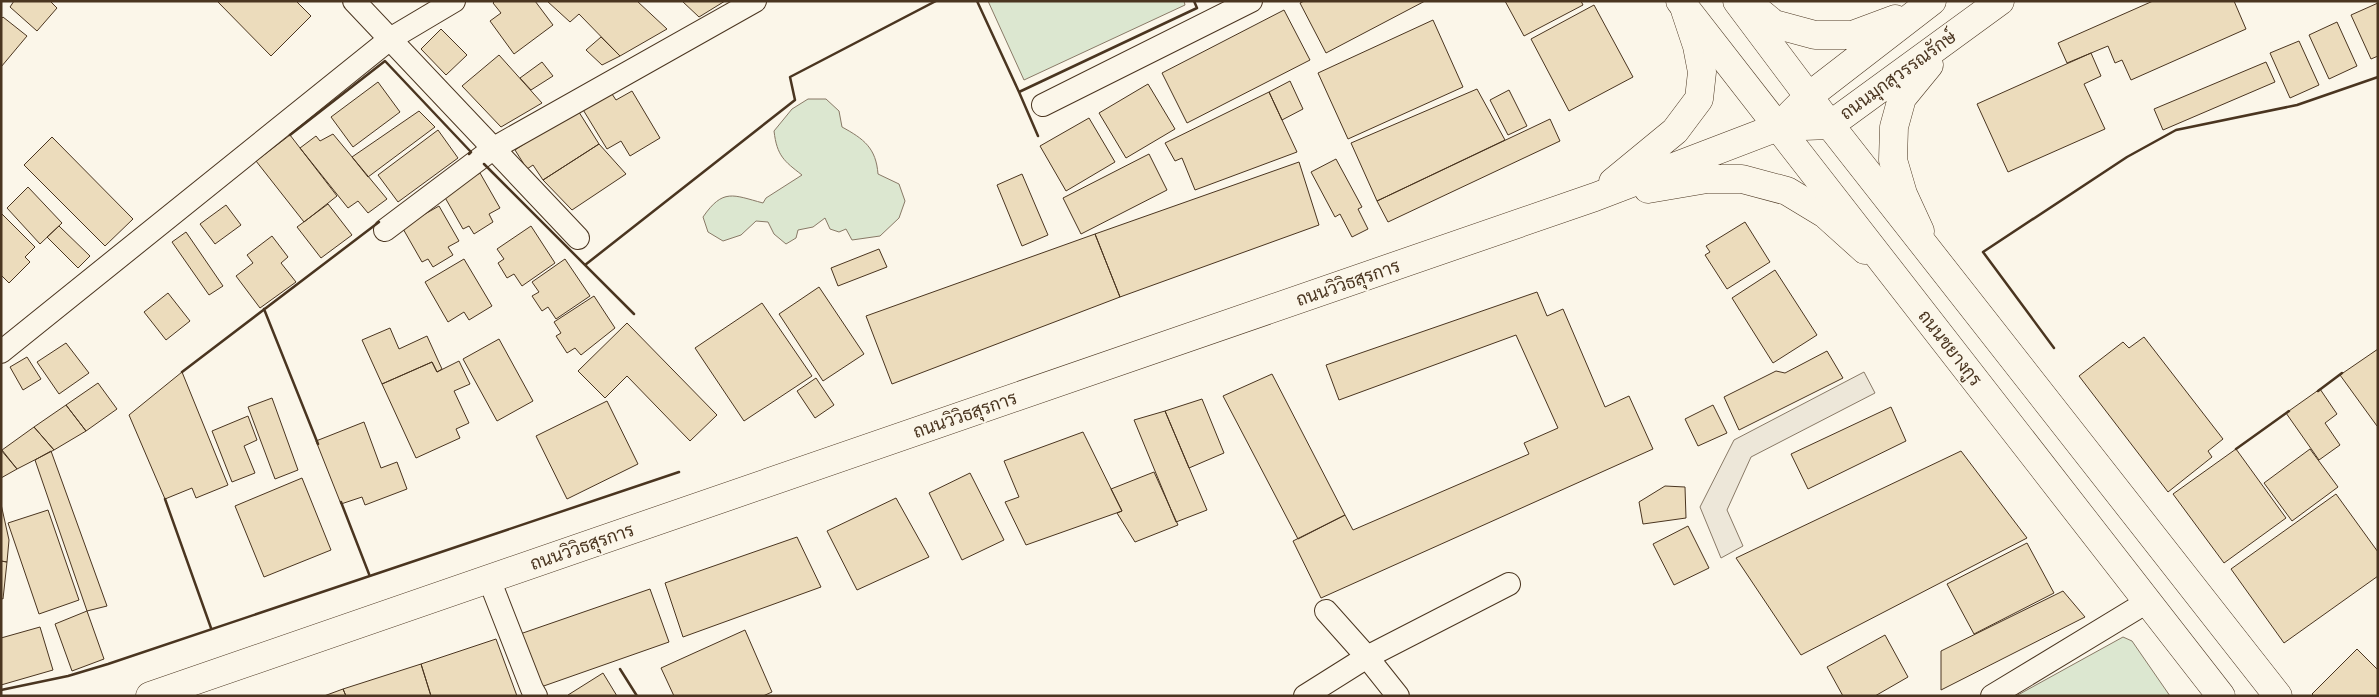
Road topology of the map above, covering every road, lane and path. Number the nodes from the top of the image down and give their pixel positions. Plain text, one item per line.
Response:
1 (354, 1) edge
2 (454, 1) edge
3 (755, 1) edge
4 (1251, 1) edge
5 (1737, 1) edge
6 (1746, 1) edge
7 (2000, 1) edge
8 (1682, 4) edge
9 (1928, 4) edge
10 (1952, 36) junction
11 (390, 40) junction
12 (1809, 96) junction
13 (1043, 105) dead end
14 (1830, 125) junction
15 (1778, 127) junction
16 (494, 148) junction
17 (1595, 197) junction
18 (385, 230) dead end
19 (578, 238) dead end
20 (1928, 248) junction
21 (1896, 279) junction
22 (1, 352) edge
23 (489, 579) junction
24 (1509, 584) dead end
25 (2147, 602) junction
26 (1326, 611) dead end
27 (1367, 657) junction
28 (150, 696) edge
29 (536, 696) edge
30 (1306, 696) edge
31 (1398, 696) edge
32 (1992, 696) edge
33 (2221, 696) edge
34 (2278, 696) edge

1 - 11 street
2 - 11 street
3 - 16 street
4 - 13 street
5 - 12 main road
6 - 9 main road
7 - 10 main road, ถนนมุกสุวรรณรักษ์
8 - 15 main road, ถนนชยางกูร
8 - 17 main road
9 - 12 main road, ถนนมุกสุวรรณรักษ์
10 - 14 main road, ถนนมุกสุวรรณรักษ์
10 - 20 main road
11 - 16 street
11 - 22 street
12 - 14 main road
12 - 15 main road, ถนนมุกสุวรรณรักษ์
14 - 15 main road, ถนนมุกสุวรรณรักษ์
14 - 20 main road
15 - 17 main road, ถนนวิวิธสุรการ
15 - 21 main road, ถนนชยางกูร
16 - 18 street
16 - 19 street
17 - 21 main road
17 - 23 main road, ถนนวิวิธสุรการ
20 - 34 main road
21 - 25 main road, ถนนชยางกูร
23 - 28 main road, ถนนวิวิธสุรการ
23 - 29 street
24 - 27 street
25 - 32 street
25 - 33 main road, ถนนชยางกูร
26 - 27 street
27 - 30 street
27 - 31 street

